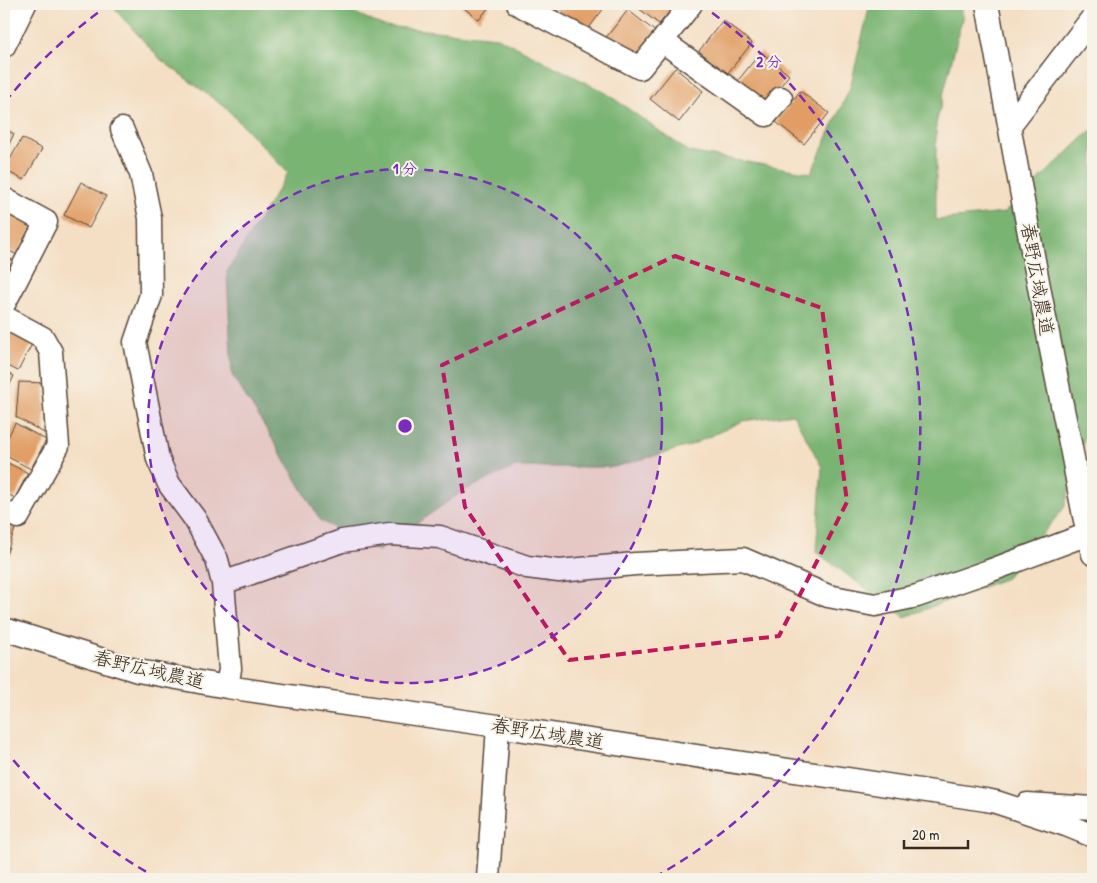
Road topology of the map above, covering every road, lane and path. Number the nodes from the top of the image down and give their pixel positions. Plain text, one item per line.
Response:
1 (24, 4) edge
2 (518, 4) edge
3 (691, 4) edge
4 (988, 4) edge
5 (1093, 17) edge
6 (662, 41) junction
7 (4, 46) edge
8 (781, 98) dead end
9 (1010, 125) junction
10 (122, 128) dead end
11 (4, 199) edge
12 (4, 304) edge
13 (4, 317) edge
14 (4, 512) edge
15 (1091, 544) edge
16 (223, 583) junction
17 (4, 629) edge
18 (227, 687) junction
19 (498, 726) junction
20 (996, 802) junction
21 (1093, 808) edge
22 (1093, 836) edge
23 (488, 879) edge

1 - 7 street
2 - 6 street
3 - 6 street
4 - 9 street, 春野広域農道
5 - 9 street
6 - 8 street
9 - 15 street, 春野広域農道
10 - 16 street
11 - 12 street
13 - 14 street
15 - 16 street
16 - 18 street
17 - 18 street, 春野広域農道
18 - 19 street, 春野広域農道
19 - 20 street, 春野広域農道
19 - 23 street
20 - 21 street
20 - 22 street, 春野広域農道

